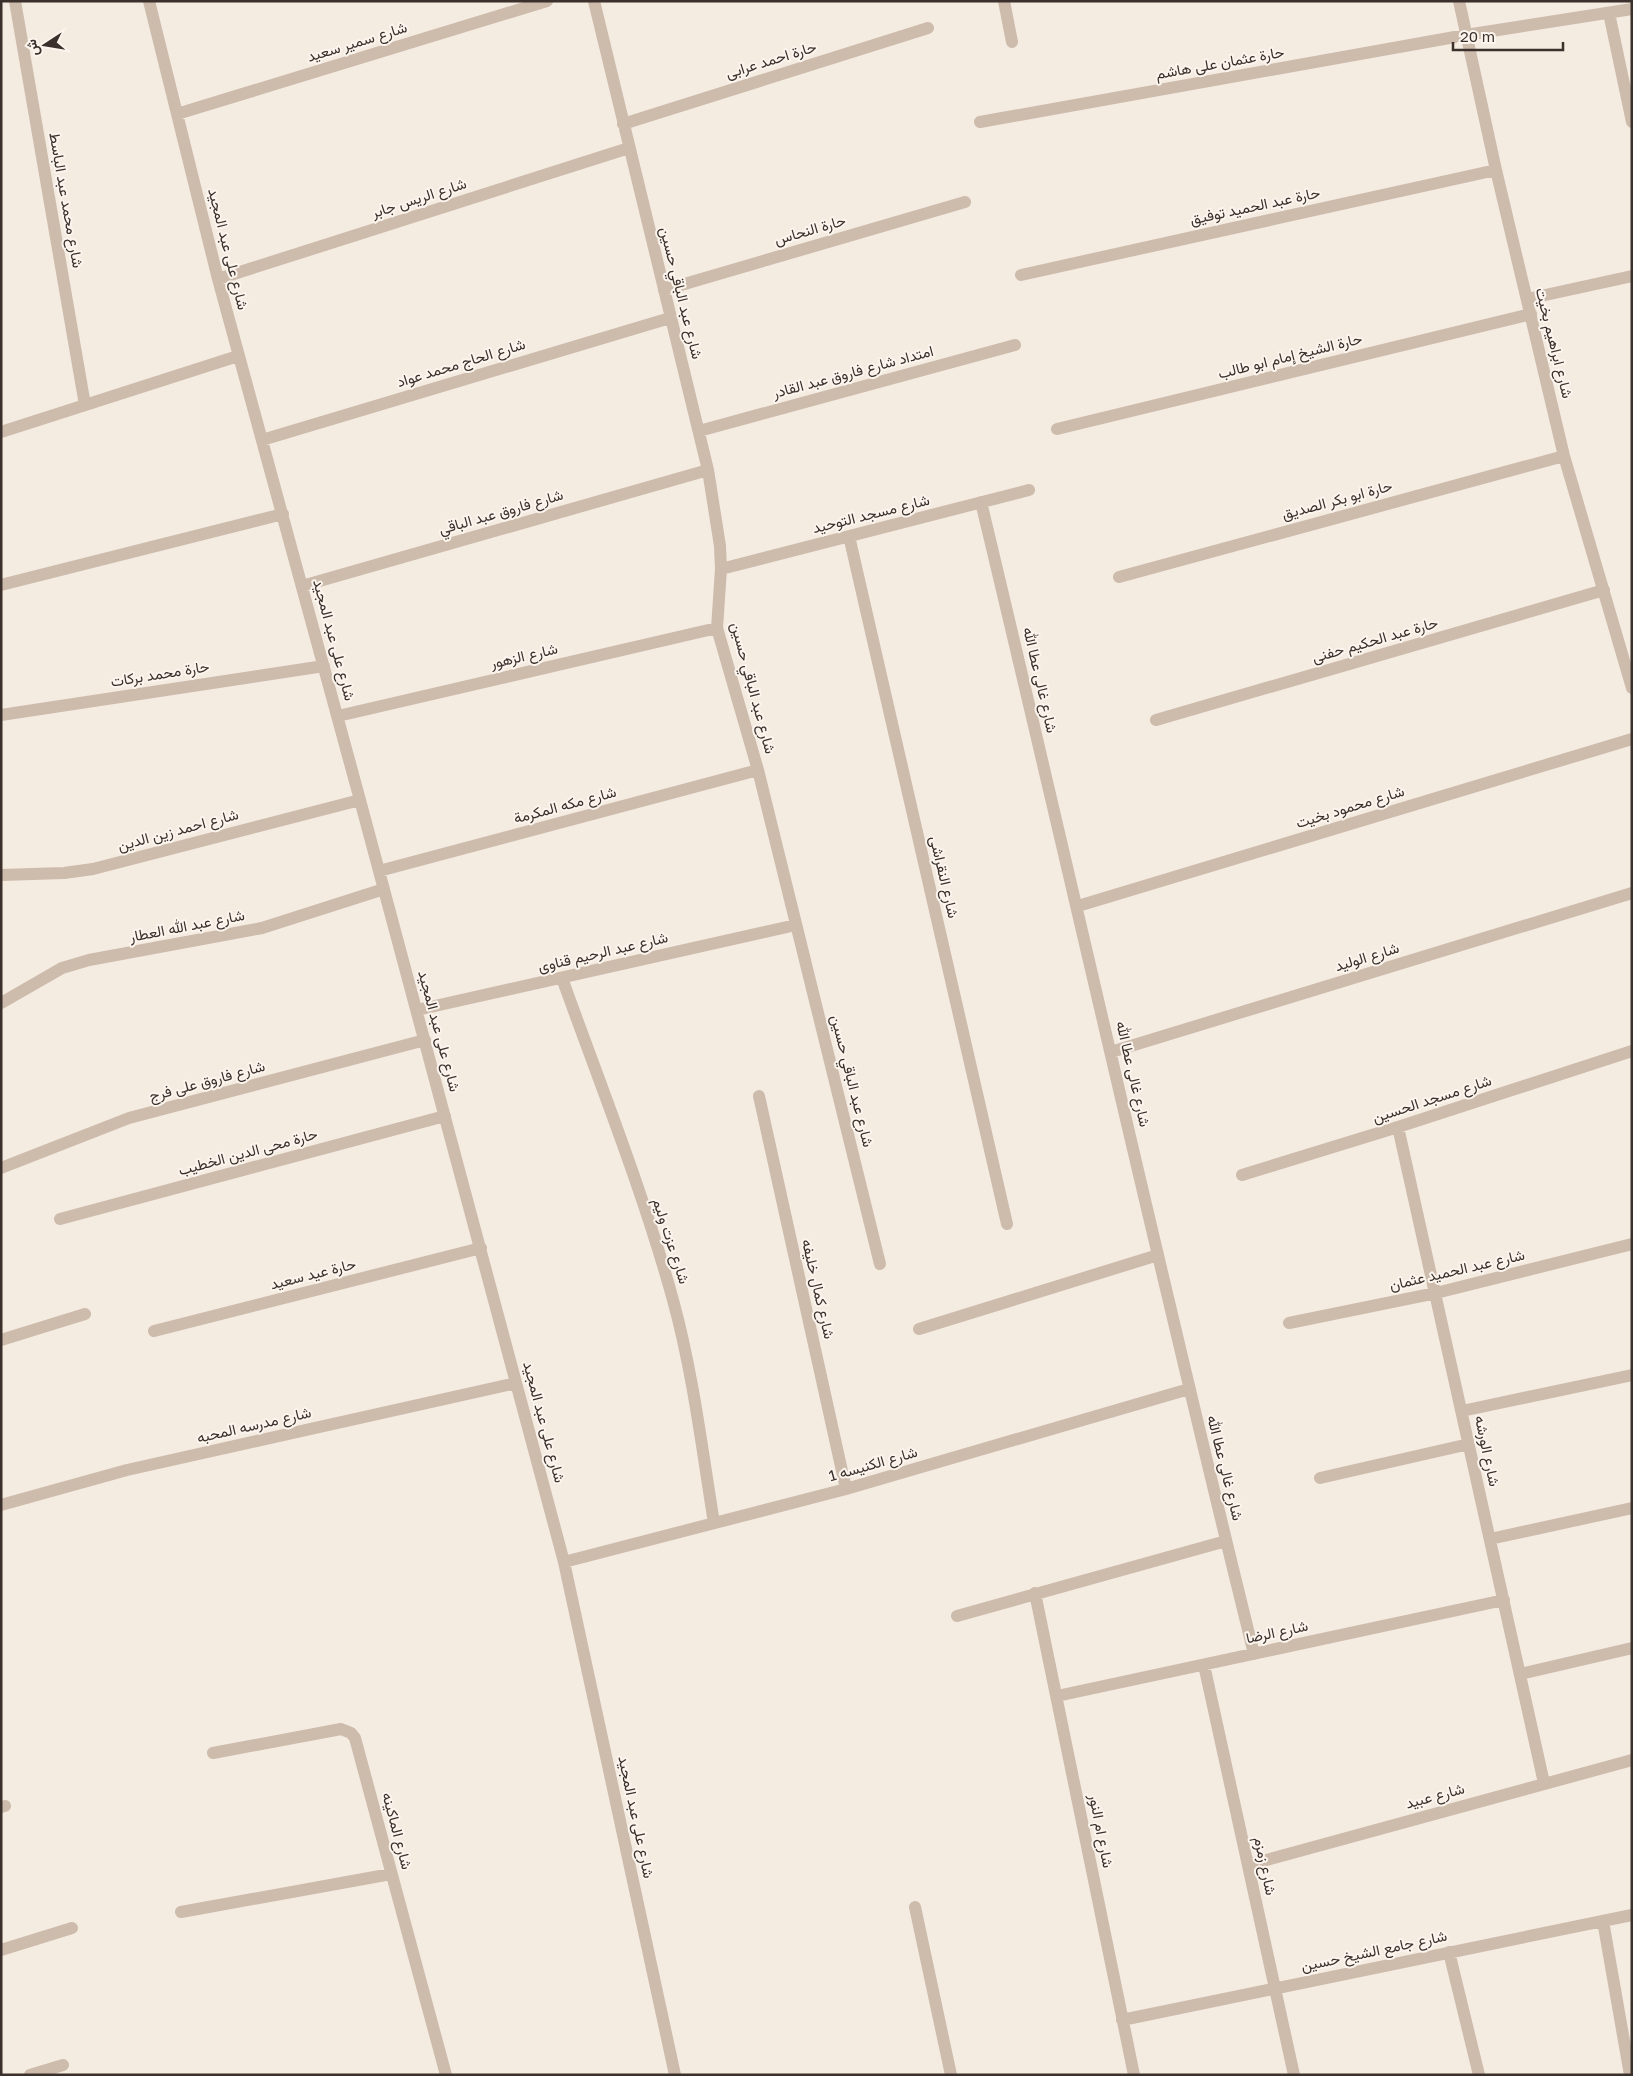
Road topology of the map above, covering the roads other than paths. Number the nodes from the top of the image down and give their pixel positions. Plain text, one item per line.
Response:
1 (15, 1) edge
2 (149, 1) edge
3 (547, 1) edge
4 (594, 1) edge
5 (1004, 1) edge
6 (1459, 1) edge
7 (1632, 9) edge
8 (1609, 13) junction
9 (928, 28) dead end
10 (1466, 35) junction
11 (1012, 42) dead end
12 (177, 114) junction
13 (980, 122) dead end
14 (1632, 122) edge
15 (624, 124) junction
16 (629, 148) junction
17 (1496, 170) junction
18 (965, 202) dead end
19 (1021, 275) dead end
20 (1632, 276) edge
21 (218, 279) junction
22 (664, 290) junction
23 (1527, 299) junction
24 (1531, 314) junction
25 (670, 318) junction
26 (1015, 345) dead end
27 (238, 356) junction
28 (85, 405) junction
29 (1057, 429) dead end
30 (699, 431) junction
31 (1, 432) edge
32 (262, 440) junction
33 (1564, 456) junction
34 (708, 470) junction
35 (1029, 490) dead end
36 (981, 502) junction
37 (282, 514) junction
38 (849, 536) junction
39 (721, 569) junction
40 (1119, 577) dead end
41 (1, 585) edge
42 (302, 586) junction
43 (1604, 590) junction
44 (718, 628) junction
45 (324, 666) junction
46 (1632, 688) edge
47 (1, 715) edge
48 (338, 716) junction
49 (1156, 720) dead end
50 (1632, 739) edge
51 (758, 770) junction
52 (360, 800) junction
53 (379, 871) junction
54 (1, 875) edge
55 (384, 889) junction
56 (1632, 893) edge
57 (1078, 906) junction
58 (796, 925) junction
59 (562, 978) junction
60 (1, 1003) edge
61 (417, 1010) junction
62 (425, 1040) junction
63 (1632, 1050) edge
64 (1111, 1052) junction
65 (759, 1096) dead end
66 (445, 1116) junction
67 (1398, 1127) junction
68 (1, 1168) edge
69 (1242, 1174) dead end
70 (60, 1219) dead end
71 (1007, 1224) dead end
72 (1632, 1244) edge
73 (481, 1248) junction
74 (1158, 1255) junction
75 (880, 1264) dead end
76 (1436, 1293) junction
77 (85, 1314) dead end
78 (1288, 1323) dead end
79 (919, 1329) dead end
80 (154, 1331) dead end
81 (1, 1340) edge
82 (1632, 1375) edge
83 (516, 1383) junction
84 (1189, 1389) junction
85 (1462, 1411) junction
86 (1469, 1444) junction
87 (1320, 1478) dead end
88 (846, 1489) junction
89 (1, 1505) edge
90 (1632, 1508) edge
91 (714, 1523) junction
92 (1490, 1539) junction
93 (1226, 1541) junction
94 (564, 1562) junction
95 (1036, 1593) junction
96 (1504, 1600) junction
97 (957, 1616) dead end
98 (1632, 1648) edge
99 (1254, 1654) junction
100 (1204, 1665) junction
101 (1520, 1674) junction
102 (1057, 1696) junction
103 (214, 1753) dead end
104 (1632, 1760) edge
105 (1544, 1783) junction
106 (1248, 1865) junction
107 (391, 1874) junction
108 (916, 1907) dead end
109 (181, 1912) dead end
110 (1632, 1915) edge
111 (1603, 1921) junction
112 (72, 1928) dead end
113 (1, 1950) edge
114 (1449, 1952) junction
115 (1275, 1988) junction
116 (1122, 2020) junction
117 (63, 2064) dead end
118 (30, 2075) edge
119 (446, 2075) edge
120 (675, 2075) edge
121 (952, 2075) edge
122 (1134, 2075) edge
123 (1294, 2075) edge
124 (1478, 2075) edge
125 (1630, 2075) edge

1 - 28 street, شارع محمد عبد الباسط
2 - 12 street, شارع على عبد المجيد
3 - 12 street, شارع سمير سعيد
4 - 15 street, شارع عبد الباقي حسين
5 - 11 street
6 - 10 street, شارع ابراهيم بخيت
7 - 8 street, حارة عثمان على هاشم
8 - 10 street, حارة عثمان على هاشم
8 - 14 street
9 - 15 street, حارة احمد عرابى
10 - 13 street, حارة عثمان على هاشم
10 - 17 street, شارع ابراهيم بخيت
12 - 21 street, شارع على عبد المجيد
15 - 16 street, شارع عبد الباقي حسين
16 - 21 street, شارع الريس جابر
16 - 22 street, شارع عبد الباقي حسين
17 - 19 street, حارة عبد الحميد توفيق
17 - 23 street, شارع ابراهيم بخيت
18 - 22 street, حارة النحاس
20 - 23 street
21 - 27 street, شارع على عبد المجيد
22 - 25 street, شارع عبد الباقي حسين
23 - 24 street, شارع ابراهيم بخيت
24 - 29 street, حارة الشيخ إمام ابو طالب
24 - 33 street, شارع ابراهيم بخيت
25 - 30 street, شارع عبد الباقي حسين
25 - 32 street, شارع الحاج محمد عواد
26 - 30 street, امتداد شارع فاروق عبد القادر
27 - 28 street
27 - 32 street, شارع على عبد المجيد
28 - 31 street
30 - 34 street, شارع عبد الباقي حسين
32 - 37 street, شارع على عبد المجيد
33 - 40 street, حارة ابو بكر الصديق
33 - 43 street, شارع ابراهيم بخيت
34 - 39 street, شارع عبد الباقي حسين
34 - 42 street, شارع فاروق عبد الباقي
35 - 36 street, شارع مسجد التوحيد
36 - 38 street, شارع مسجد التوحيد
36 - 57 street, شارع غالى عطا الله
37 - 41 street
37 - 42 street, شارع على عبد المجيد
38 - 39 street, شارع مسجد التوحيد
38 - 71 street, شارع النقراشى
39 - 44 street, شارع عبد الباقي حسين
42 - 45 street, شارع على عبد المجيد
43 - 46 street, شارع ابراهيم بخيت
43 - 49 street, حارة عبد الحكيم حفنى
44 - 48 street, شارع الزهور
44 - 51 street, شارع عبد الباقي حسين
45 - 47 street, حارة محمد بركات
45 - 48 street, شارع على عبد المجيد
48 - 52 street, شارع على عبد المجيد
50 - 57 street, شارع محمود بخيت
51 - 53 street, شارع مكه المكرمة
51 - 58 street, شارع عبد الباقي حسين
52 - 53 street, شارع على عبد المجيد
52 - 54 street, شارع احمد زين الدين
53 - 55 street, شارع على عبد المجيد
55 - 60 street, شارع عبد الله العطار
55 - 61 street, شارع على عبد المجيد
56 - 64 street, شارع الوليد
57 - 64 street, شارع غالى عطا الله
58 - 59 street, شارع عبد الرحيم قناوى
58 - 75 street, شارع عبد الباقي حسين
59 - 61 street, شارع عبد الرحيم قناوى
59 - 91 street, شارع عزت وليم
61 - 62 street, شارع على عبد المجيد
62 - 66 street, شارع على عبد المجيد
62 - 68 street, شارع فاروق على فرج
63 - 67 street, شارع مسجد الحسين
64 - 74 street, شارع غالى عطا الله
65 - 88 street, شارع كمال خليفه
66 - 70 street, حارة محى الدين الخطيب
66 - 73 street, شارع على عبد المجيد
67 - 69 street, شارع مسجد الحسين
67 - 76 street, شارع الورشه
72 - 76 street, شارع عبد الحميد عثمان
73 - 80 street, حارة عيد سعيد
73 - 83 street, شارع على عبد المجيد
74 - 79 street
74 - 84 street, شارع غالى عطا الله
76 - 78 street, شارع عبد الحميد عثمان
76 - 85 street, شارع الورشه
77 - 81 street
82 - 85 street
83 - 89 street, شارع مدرسه المحبه
83 - 94 street, شارع على عبد المجيد
84 - 88 street, شارع الكنيسه 1
84 - 93 street, شارع غالى عطا الله
85 - 86 street, شارع الورشه
86 - 87 street
86 - 92 street, شارع الورشه
88 - 91 street, شارع الكنيسه 1
90 - 92 street
91 - 94 street, شارع الكنيسه 1
92 - 96 street, شارع الورشه
93 - 95 street
93 - 99 street, شارع غالى عطا الله
94 - 120 street, شارع على عبد المجيد
95 - 97 street
95 - 102 street, شارع ام النور
96 - 99 street, شارع الرضا
96 - 101 street, شارع الورشه
98 - 101 street
99 - 100 street, شارع الرضا
100 - 102 street, شارع الرضا
100 - 106 street, شارع زمزم
101 - 105 street, شارع الورشه
102 - 116 street, شارع ام النور
103 - 107 street, شارع الماكينه
104 - 105 street, شارع عبيد
105 - 106 street, شارع عبيد
106 - 115 street, شارع زمزم
107 - 109 street
107 - 119 street, شارع الماكينه
108 - 121 street
110 - 111 street, شارع جامع الشيخ حسين
111 - 114 street, شارع جامع الشيخ حسين
111 - 125 street
112 - 113 street
114 - 115 street, شارع جامع الشيخ حسين
114 - 124 street
115 - 116 street, شارع جامع الشيخ حسين
115 - 123 street, شارع زمزم
116 - 122 street, شارع ام النور
117 - 118 street

